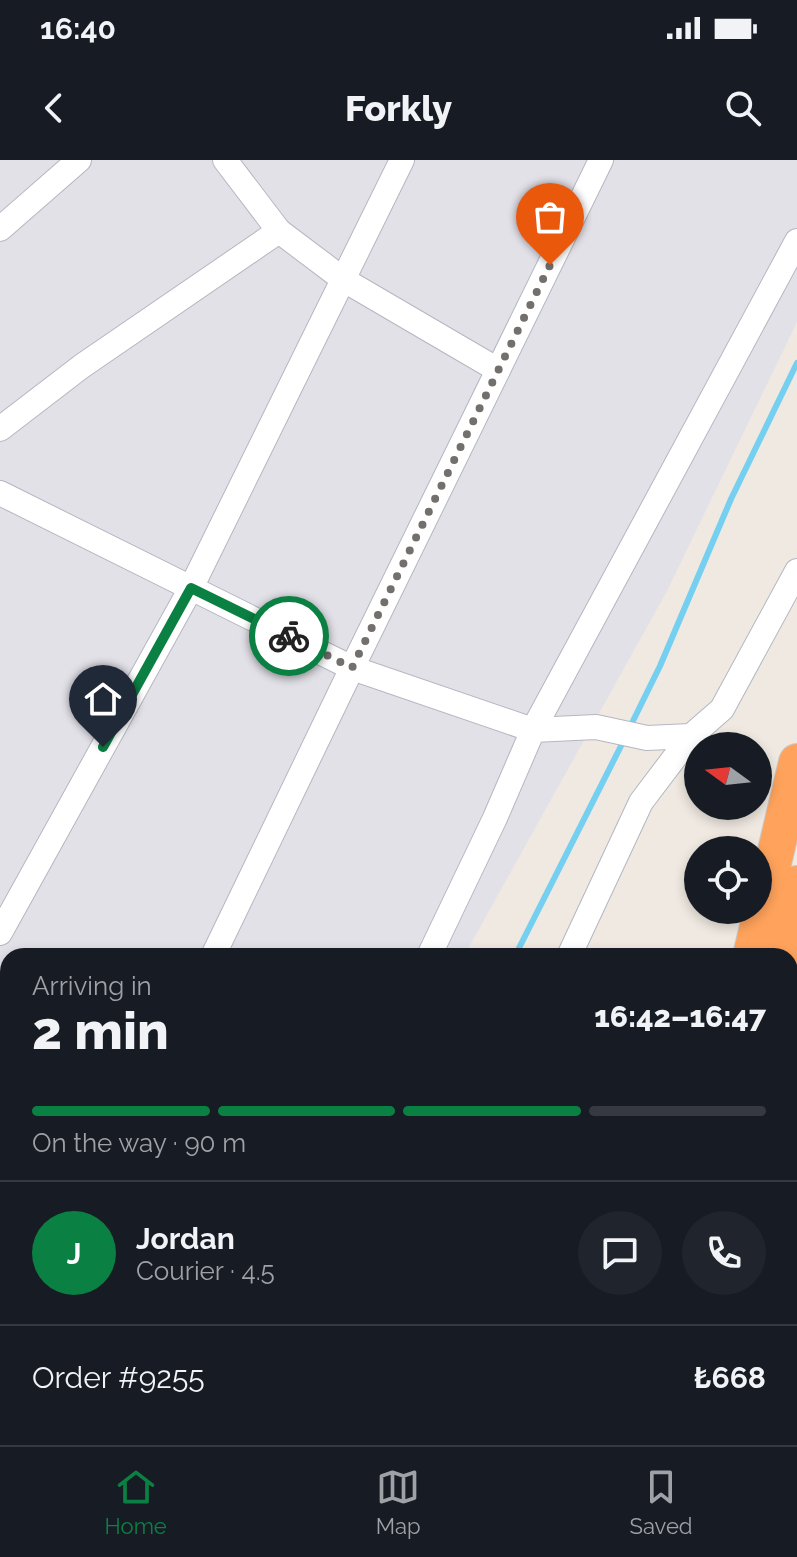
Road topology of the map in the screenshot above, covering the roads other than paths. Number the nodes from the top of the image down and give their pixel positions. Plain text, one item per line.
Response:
1 (79, 160) edge
2 (225, 160) edge
3 (402, 160) edge
4 (601, 160) edge
5 (0, 229) edge
6 (279, 231) junction
7 (797, 241) edge
8 (344, 280) junction
9 (498, 370) junction
10 (0, 429) edge
11 (0, 493) edge
12 (797, 571) edge
13 (191, 588) junction
14 (352, 668) junction
15 (533, 730) junction
16 (696, 732) edge
17 (684, 736) edge
18 (684, 745) edge
19 (797, 762) edge
20 (797, 884) edge
21 (0, 933) edge
22 (217, 948) edge
23 (433, 948) edge
24 (573, 948) edge
25 (753, 948) edge
26 (783, 948) edge

1 - 5 street
2 - 6 street
3 - 8 street
4 - 9 street
6 - 8 street
6 - 10 street
7 - 15 street
8 - 9 street
8 - 13 street
9 - 14 street
11 - 13 street
12 - 16 street
13 - 14 street
13 - 21 street
14 - 15 street
14 - 22 street
15 - 17 street
15 - 23 street
18 - 24 street
19 - 25 highway
20 - 26 highway

